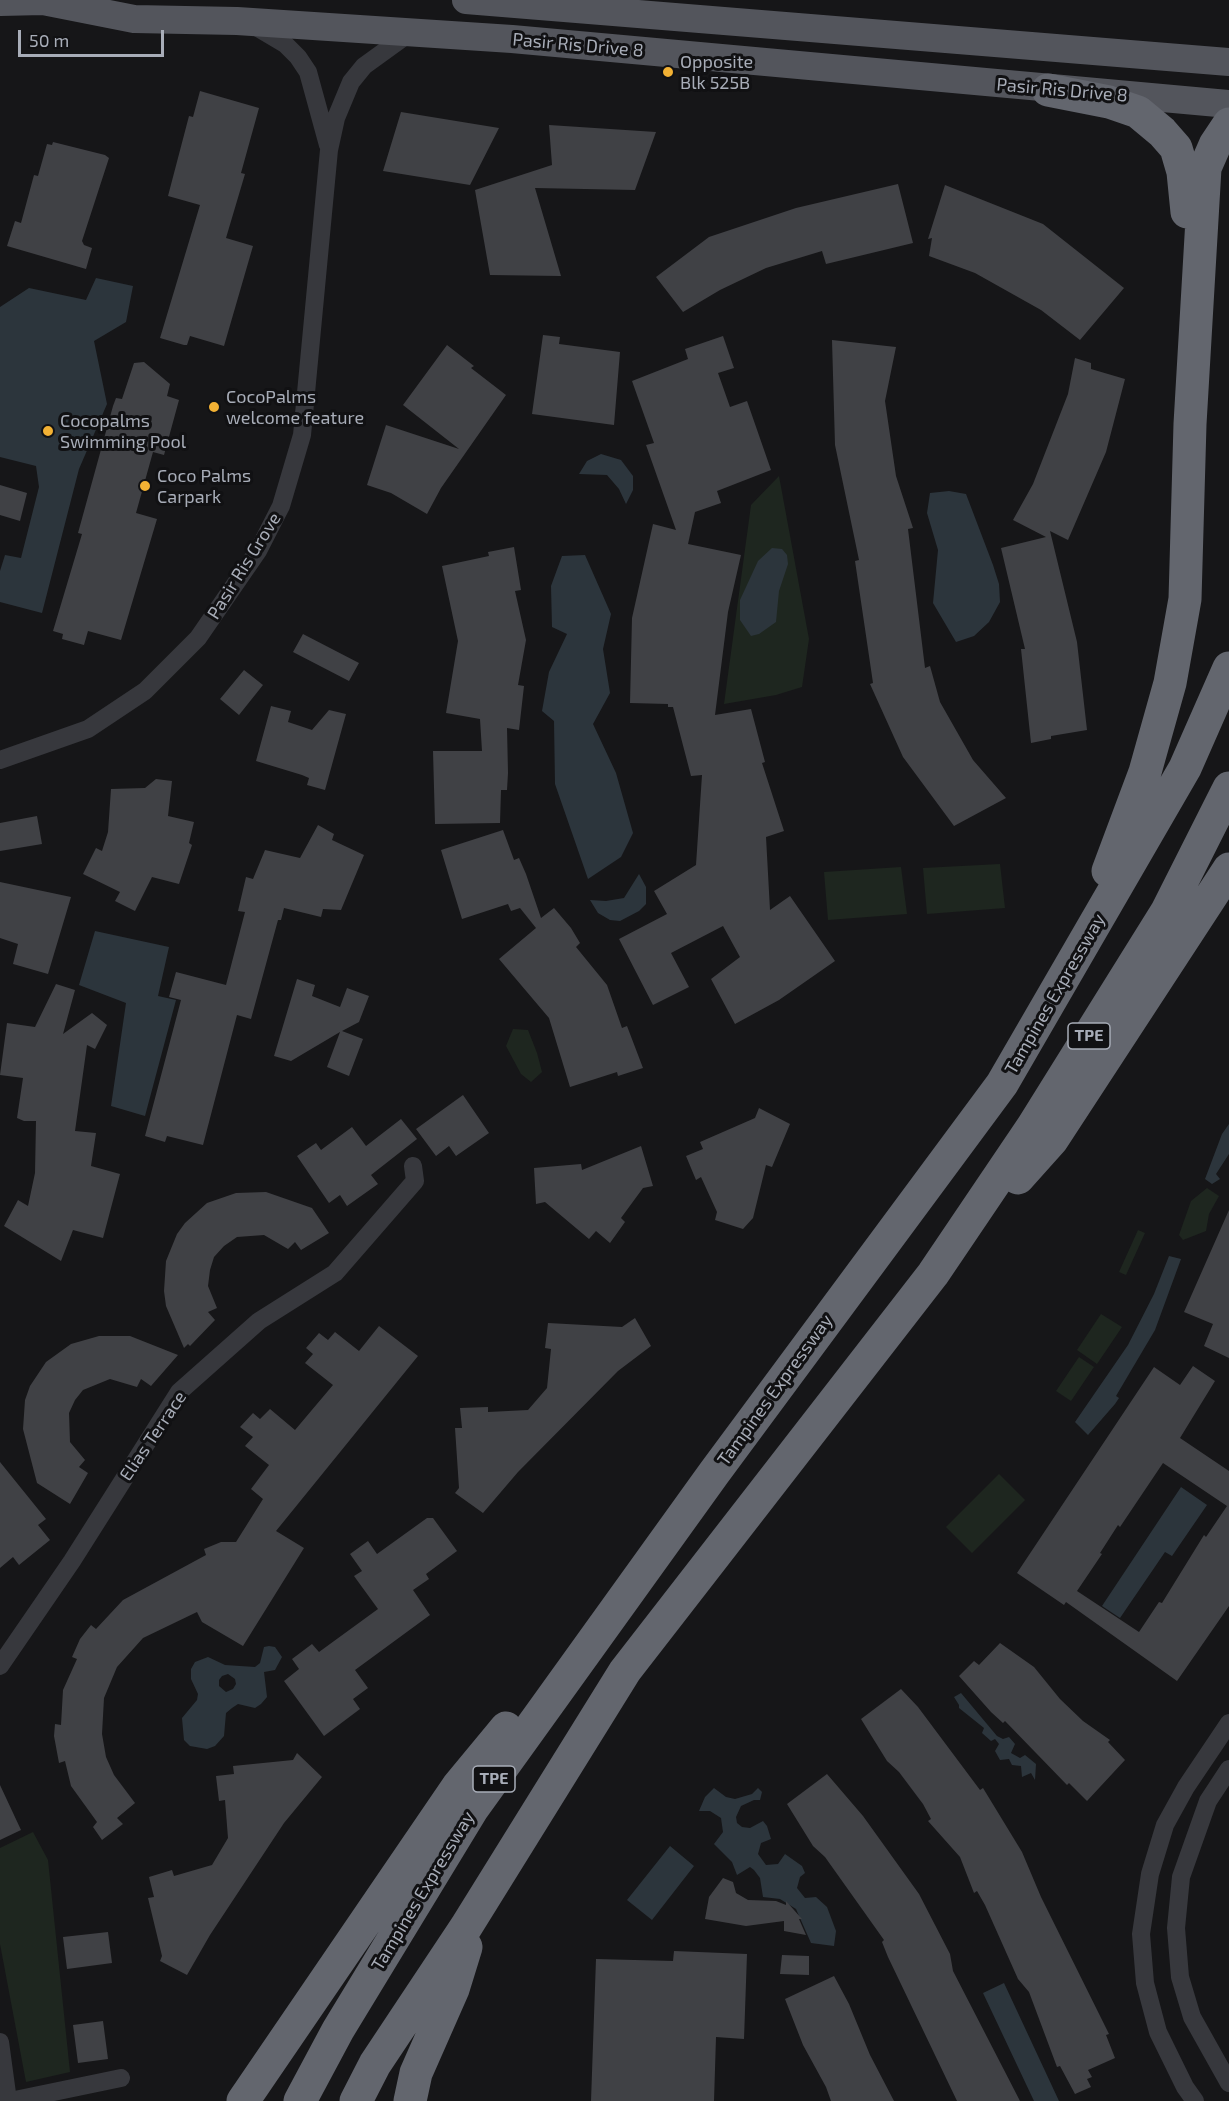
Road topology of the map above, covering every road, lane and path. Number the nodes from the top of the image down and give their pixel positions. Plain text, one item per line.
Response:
1 (466, 0) edge
2 (0, 2) edge
3 (247, 21) junction
4 (412, 31) junction
5 (1229, 62) edge
6 (1048, 90) junction
7 (1229, 104) edge
8 (1229, 124) edge
9 (329, 150) junction
10 (1198, 282) junction
11 (1229, 668) edge
12 (0, 760) edge
13 (1229, 788) edge
14 (1229, 869) edge
15 (1086, 940) junction
16 (413, 1166) dead end
17 (933, 1274) junction
18 (714, 1473) junction
19 (0, 1666) edge
20 (1229, 1723) edge
21 (1229, 1769) edge
22 (466, 1927) junction
23 (0, 2042) edge
24 (120, 2078) dead end
25 (1229, 2083) edge
26 (9, 2101) edge
27 (243, 2101) edge
28 (300, 2101) edge
29 (356, 2101) edge
30 (410, 2101) edge
31 (1195, 2101) edge

1 - 5 main road, Pasir Ris Drive 8
2 - 3 main road, Pasir Ris Drive 8
3 - 4 main road, Pasir Ris Drive 8
3 - 9 street, Pasir Ris Grove
4 - 6 main road, Pasir Ris Drive 8
4 - 9 street, Pasir Ris Grove
6 - 7 main road, Pasir Ris Drive 8
6 - 10 highway
8 - 10 highway
9 - 12 street, Pasir Ris Grove
10 - 15 highway
11 - 15 highway, Tampines Expressway / TPE
13 - 17 highway, TPE
14 - 17 highway
15 - 18 highway, Tampines Expressway / TPE
16 - 19 street, Elias Terrace
17 - 22 highway, TPE
18 - 27 highway
18 - 28 highway, Tampines Expressway / TPE
20 - 31 street
21 - 25 street
22 - 29 highway, TPE
22 - 30 highway
23 - 26 street
24 - 26 street

